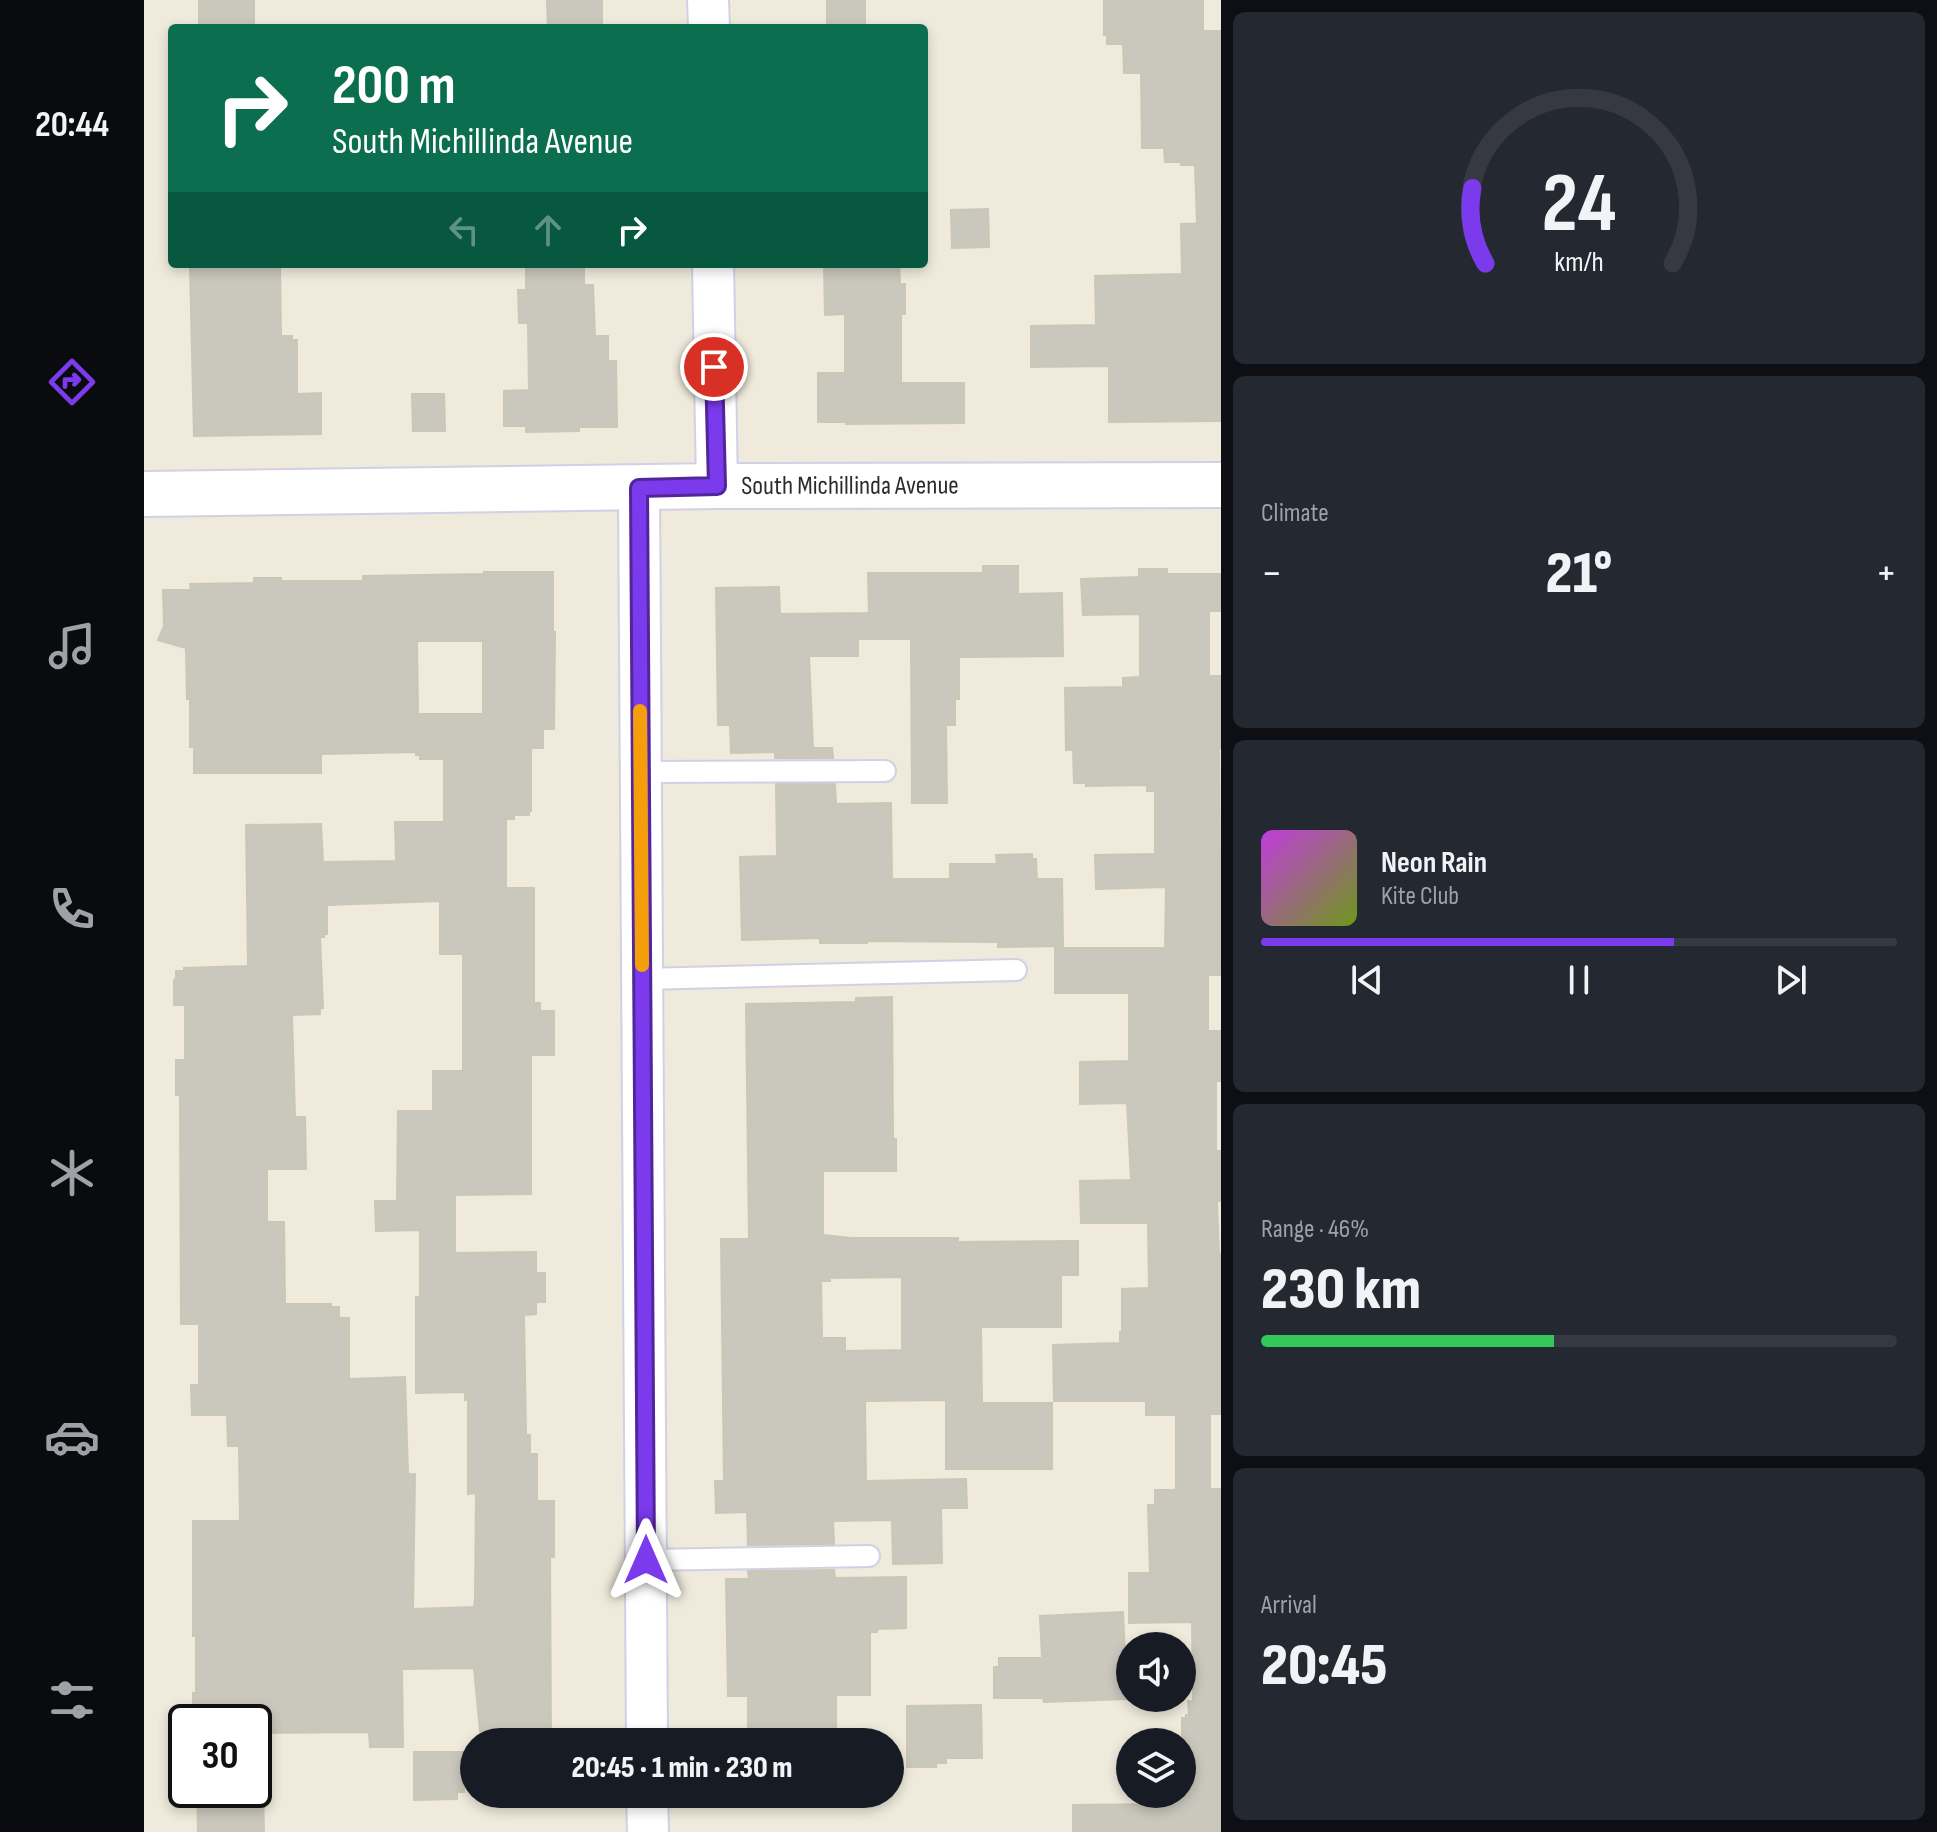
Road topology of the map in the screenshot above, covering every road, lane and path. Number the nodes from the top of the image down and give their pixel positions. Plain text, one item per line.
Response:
1 (708, 0) edge
2 (709, 24) edge
3 (713, 268) edge
4 (1221, 485) edge
5 (717, 486) junction
6 (639, 488) junction
7 (144, 494) edge
8 (885, 771) dead end
9 (641, 772) junction
10 (1016, 970) dead end
11 (642, 979) junction
12 (869, 1556) dead end
13 (646, 1560) junction
14 (647, 1728) edge
15 (647, 1808) edge
16 (648, 1832) edge

1 - 2 street
3 - 5 street
4 - 5 main road, South Michillinda Avenue
5 - 6 main road, South Michillinda Avenue
6 - 7 main road, South Michillinda Avenue
6 - 9 street
8 - 9 lane
9 - 11 street
10 - 11 lane
11 - 13 street
12 - 13 lane
13 - 14 street
15 - 16 street

